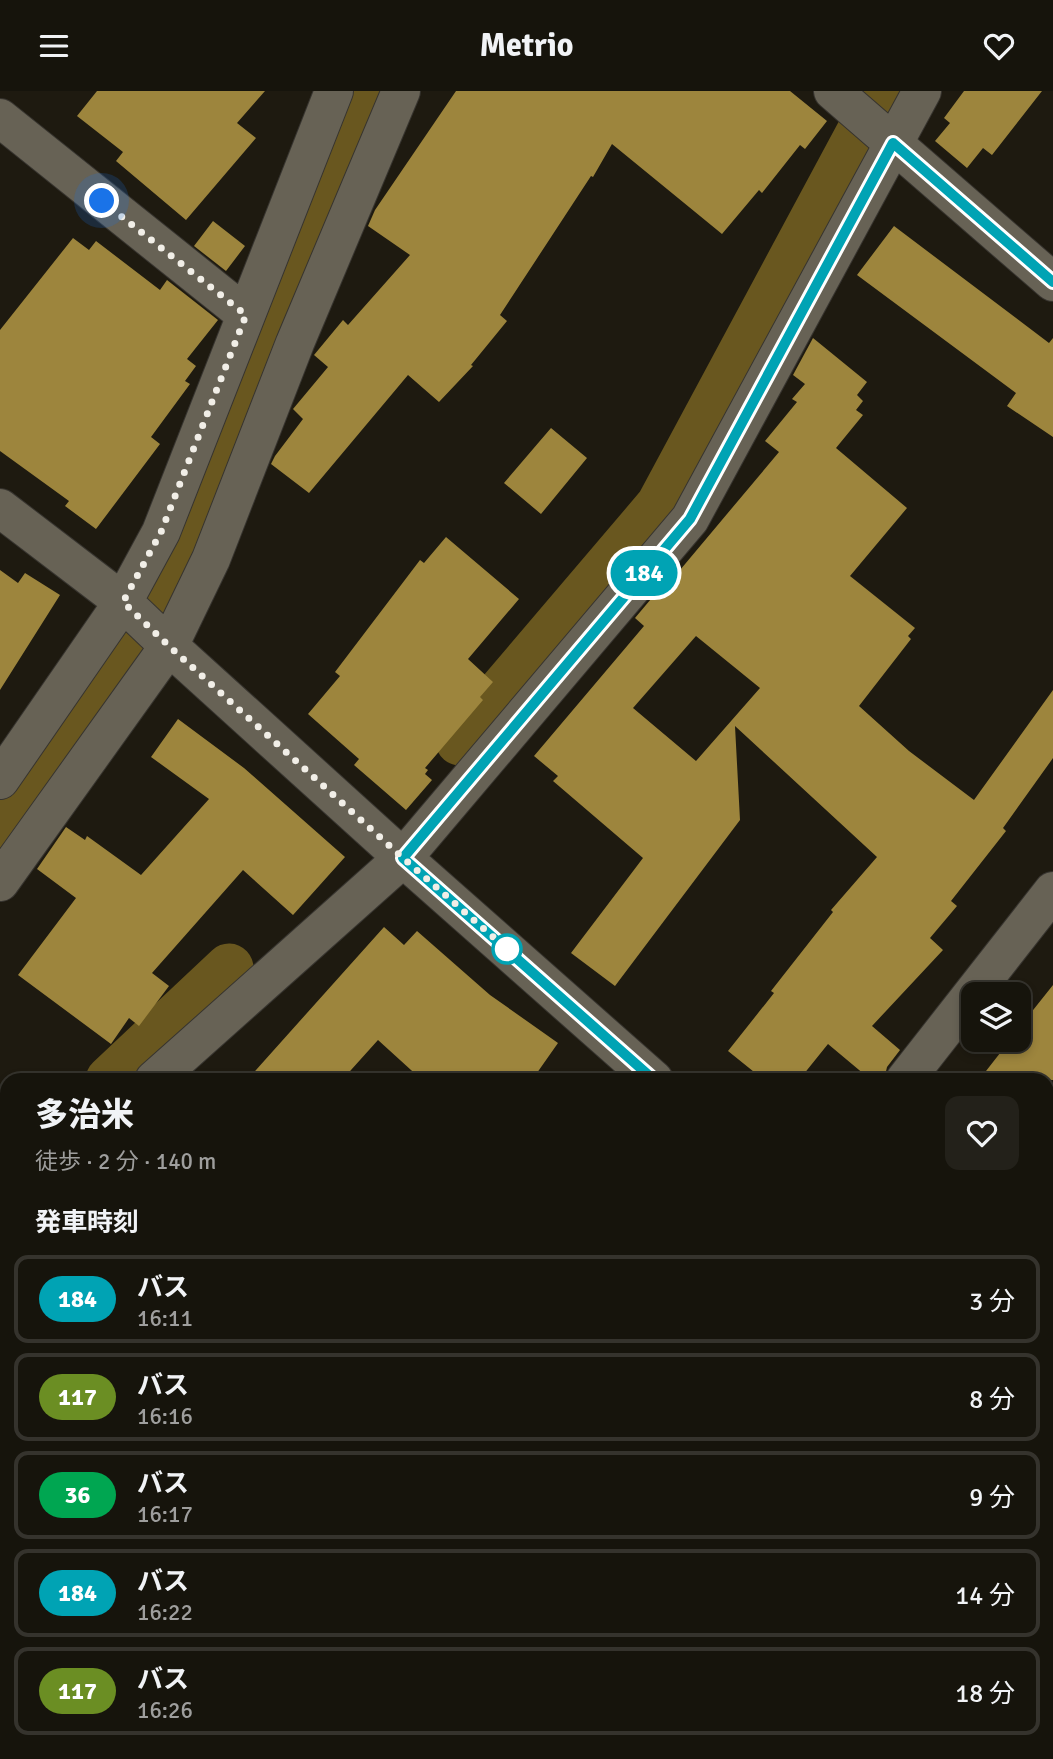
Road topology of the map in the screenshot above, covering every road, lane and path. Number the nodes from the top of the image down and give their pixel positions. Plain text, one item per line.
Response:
1 (334, 91) edge
2 (401, 91) edge
3 (833, 91) edge
4 (922, 91) edge
5 (0, 118) edge
6 (893, 143) junction
7 (1053, 282) edge
8 (246, 315) junction
9 (0, 507) edge
10 (147, 624) junction
11 (0, 780) edge
12 (403, 858) junction
13 (0, 882) edge
14 (1053, 891) edge
15 (162, 1073) edge
16 (646, 1073) edge
17 (910, 1073) edge

1 - 8 street
2 - 10 street
3 - 6 street
4 - 6 street
5 - 8 street
6 - 7 street
6 - 12 street
8 - 10 street
9 - 10 street
10 - 11 street
10 - 12 street
10 - 13 street
12 - 15 street
12 - 16 street
14 - 17 street

